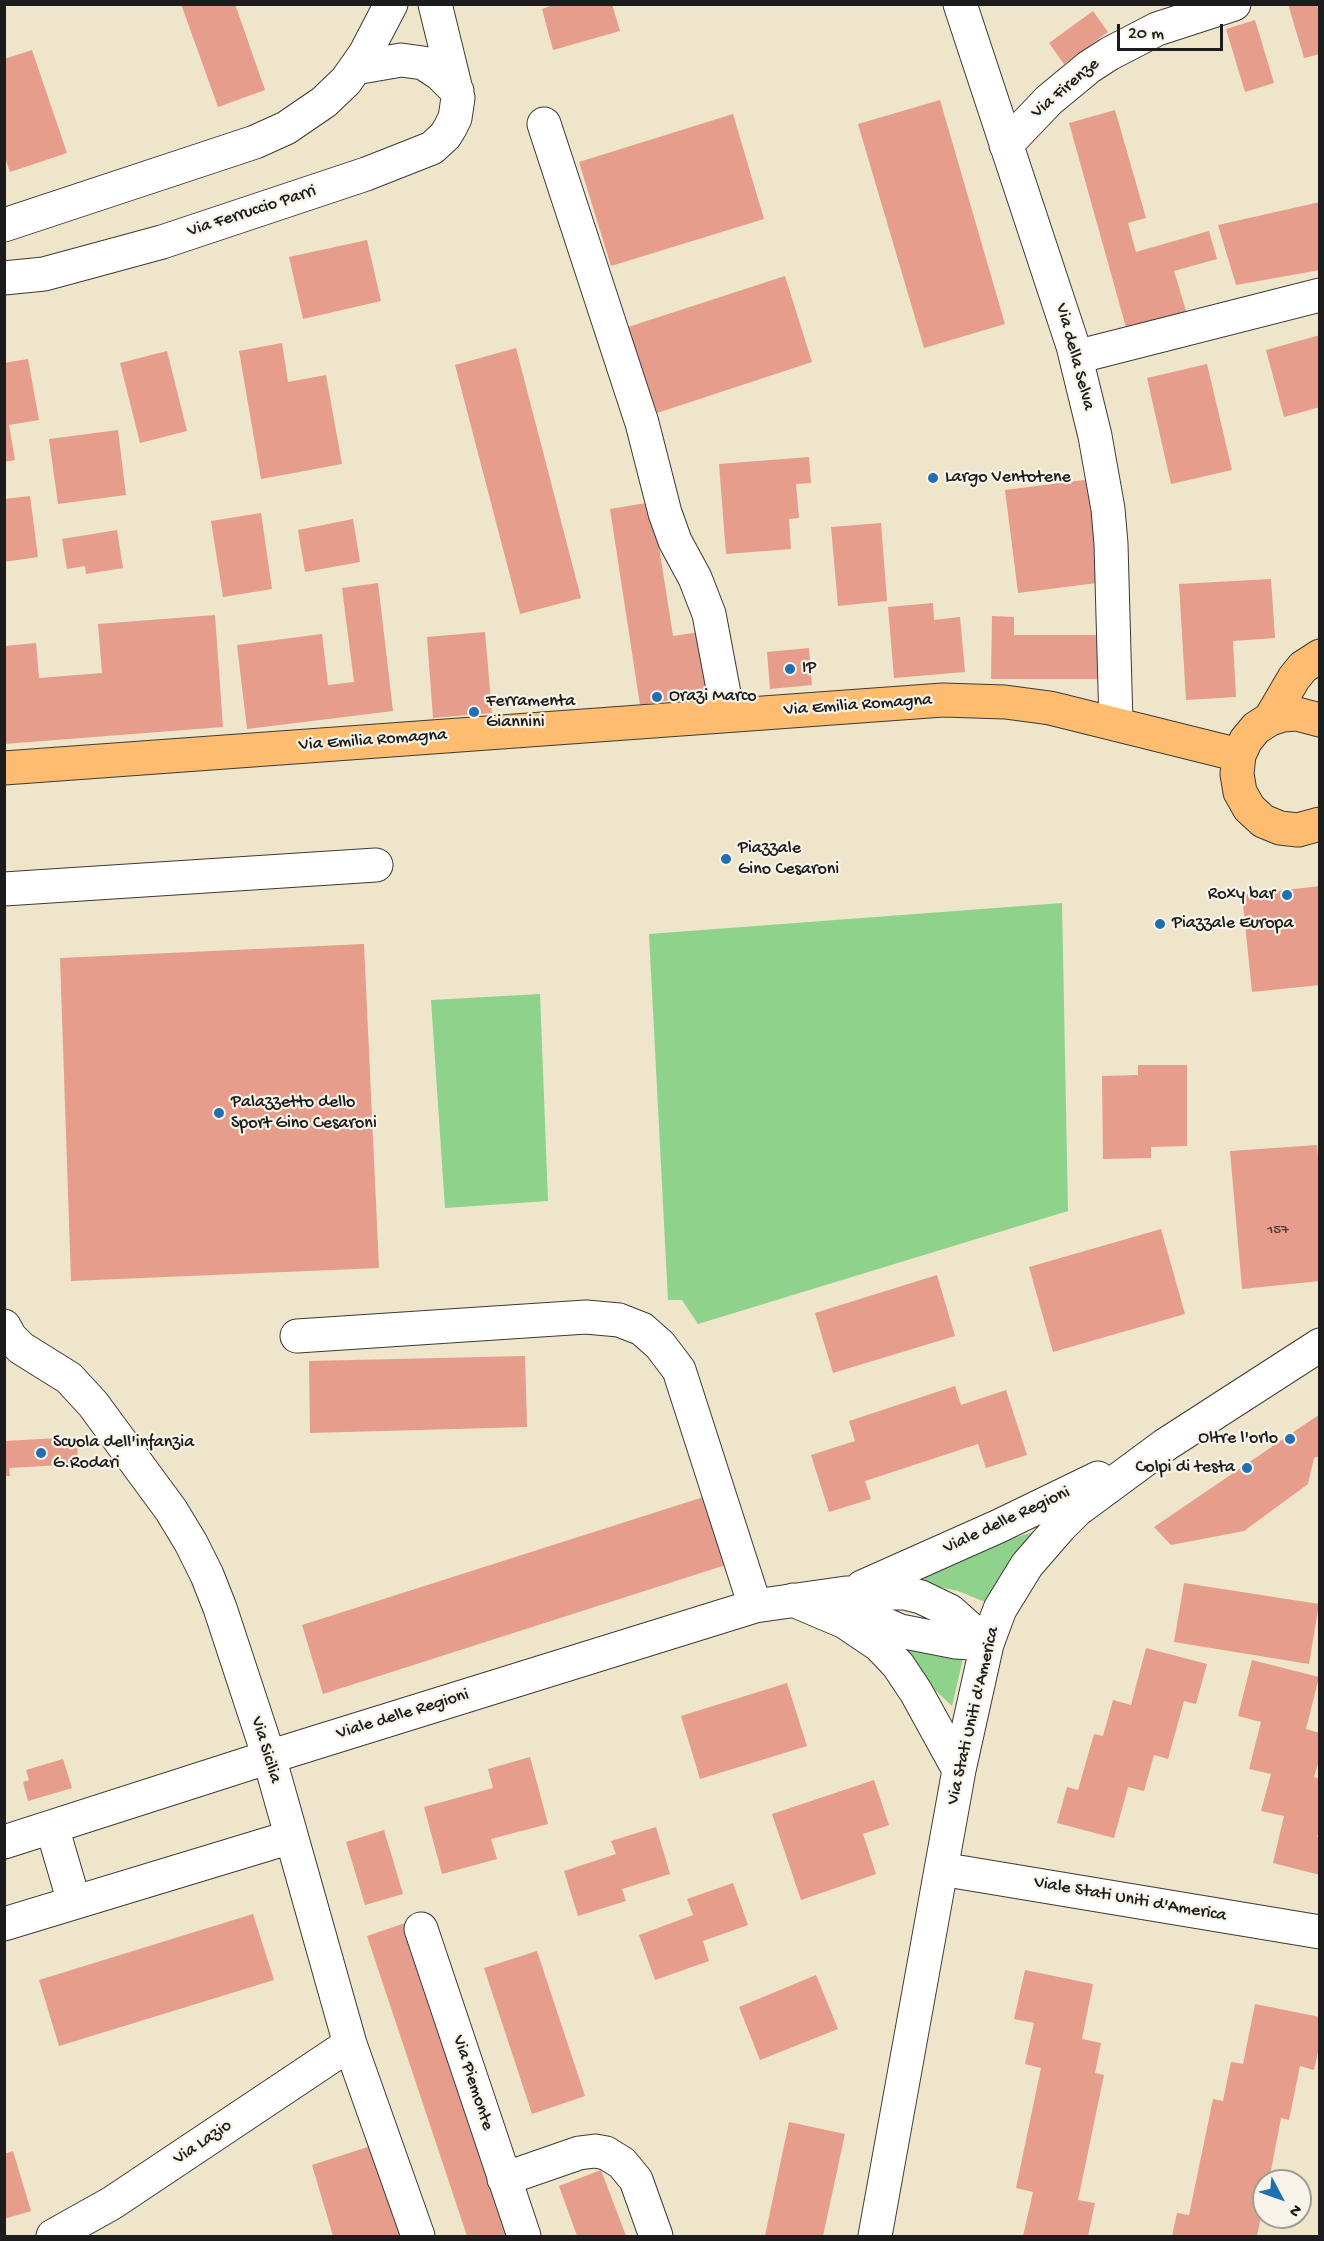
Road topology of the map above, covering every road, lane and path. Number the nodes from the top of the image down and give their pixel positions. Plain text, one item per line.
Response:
1 (392, 4) edge
2 (435, 4) edge
3 (960, 4) edge
4 (1234, 4) edge
5 (355, 69) junction
6 (457, 91) junction
7 (543, 124) dead end
8 (1006, 145) junction
9 (4, 225) edge
10 (4, 278) edge
11 (1320, 295) edge
12 (1076, 357) junction
13 (1320, 656) edge
14 (1316, 714) edge
15 (728, 715) junction
16 (1270, 719) junction
17 (1116, 724) junction
18 (1239, 755) junction
19 (5, 774) edge
20 (1320, 824) edge
21 (376, 865) dead end
22 (4, 889) edge
23 (4, 1326) edge
24 (297, 1336) dead end
25 (1320, 1345) edge
26 (1165, 1445) junction
27 (846, 1593) junction
28 (792, 1599) junction
29 (755, 1606) junction
30 (987, 1644) junction
31 (269, 1757) junction
32 (959, 1770) junction
33 (52, 1827) junction
34 (291, 1837) junction
35 (4, 1842) edge
36 (941, 1869) junction
37 (74, 1902) junction
38 (4, 1924) edge
39 (421, 1929) dead end
40 (1320, 1932) edge
41 (350, 2044) junction
42 (504, 2179) junction
43 (53, 2236) edge
44 (418, 2236) edge
45 (524, 2236) edge
46 (656, 2236) edge
47 (875, 2236) edge

1 - 5 street
2 - 6 street, Via Ferruccio Parri
3 - 8 street, Via della Selva
4 - 8 street, Via Firenze
5 - 6 street
5 - 9 street
6 - 10 street, Via Ferruccio Parri
7 - 15 street
8 - 12 street, Via della Selva
11 - 12 street
12 - 17 street, Via della Selva
13 - 16 main road
14 - 16 main road
15 - 17 main road, Via Emilia Romagna
15 - 19 main road, Via Emilia Romagna
16 - 18 main road
17 - 18 main road, Via Emilia Romagna
18 - 20 main road
21 - 22 street
23 - 31 street, Via Sicilia
24 - 29 street
25 - 26 street, Via Stati Uniti d'America
26 - 27 street, Viale delle Regioni
26 - 30 street, Via Stati Uniti d'America
27 - 28 street, Viale delle Regioni
27 - 30 street
28 - 29 street, Viale delle Regioni
28 - 32 street
29 - 31 street, Viale delle Regioni
30 - 32 street, Via Stati Uniti d'America
31 - 33 street, Viale delle Regioni
31 - 34 street, Via Sicilia
32 - 36 street, Via Stati Uniti d'America
33 - 35 street, Viale delle Regioni
33 - 37 street
34 - 37 street
34 - 41 street, Via Sicilia
36 - 40 street, Viale Stati Uniti d'America
36 - 47 street, Via Stati Uniti d'America
37 - 38 street
39 - 42 street, Via Piemonte
41 - 43 street, Via Lazio
41 - 44 street, Via Sicilia
42 - 45 street, Via Piemonte
42 - 46 street

